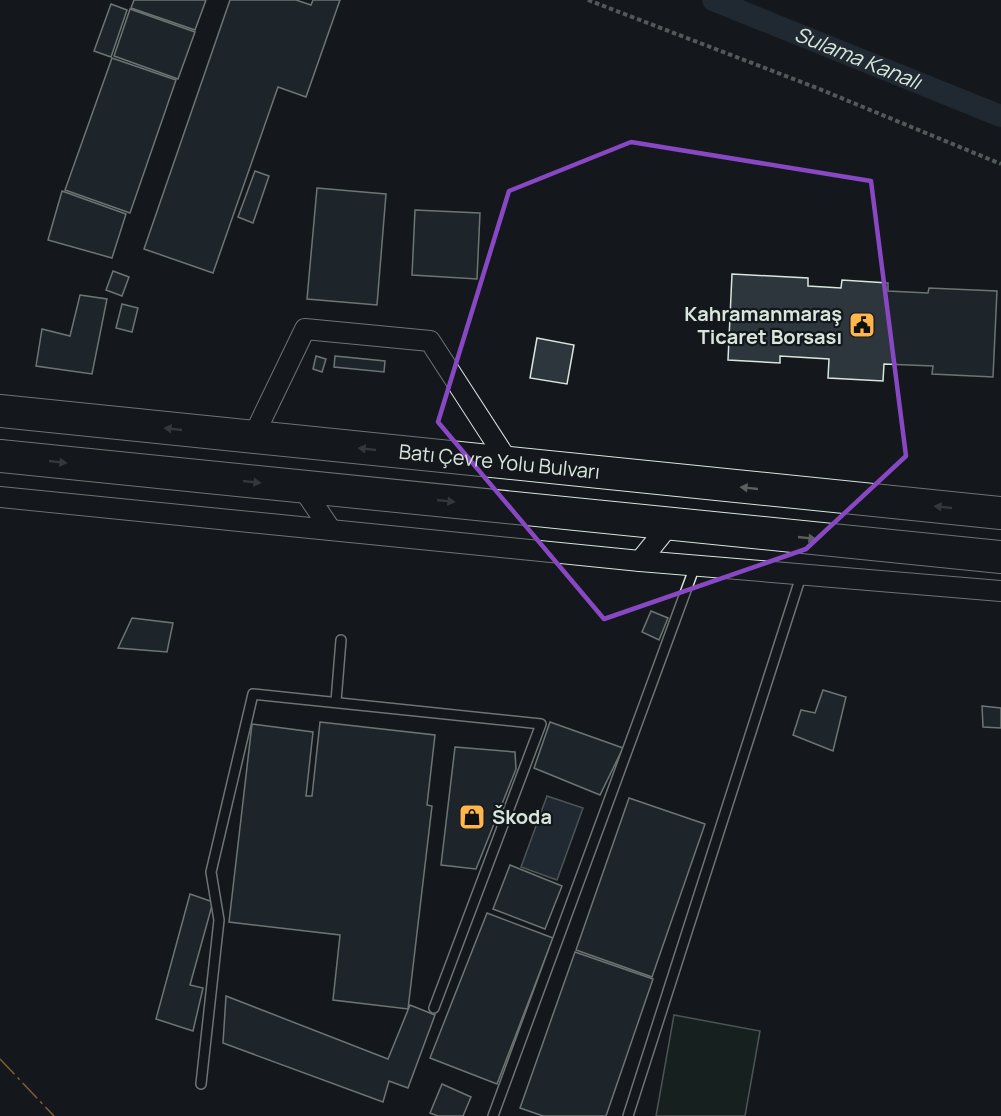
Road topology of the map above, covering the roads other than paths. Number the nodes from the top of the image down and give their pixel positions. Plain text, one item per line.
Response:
1 (0, 411) edge
2 (253, 437) junction
3 (0, 456) edge
4 (509, 463) junction
5 (302, 487) junction
6 (0, 497) edge
7 (1001, 513) edge
8 (670, 524) junction
9 (331, 530) junction
10 (1001, 557) edge
11 (640, 561) junction
12 (695, 566) junction
13 (801, 576) junction
14 (1001, 591) edge
15 (341, 639) dead end
16 (336, 701) junction
17 (434, 1008) dead end
18 (201, 1084) dead end
19 (493, 1116) edge
20 (628, 1116) edge

2 -> 1 highway, Batı Çevre Yolu Bulvarı
4 -> 2 highway, Batı Çevre Yolu Bulvarı
2 - 4 street
3 -> 5 highway
7 -> 4 highway, Batı Çevre Yolu Bulvarı
5 -> 8 highway
5 - 9 street
6 - 9 street
8 -> 10 highway
8 - 11 street
9 - 11 street
11 - 12 street
12 - 13 street
12 - 19 lane
13 - 14 street
13 - 20 lane
15 - 16 lane
16 - 17 lane
16 - 18 lane

